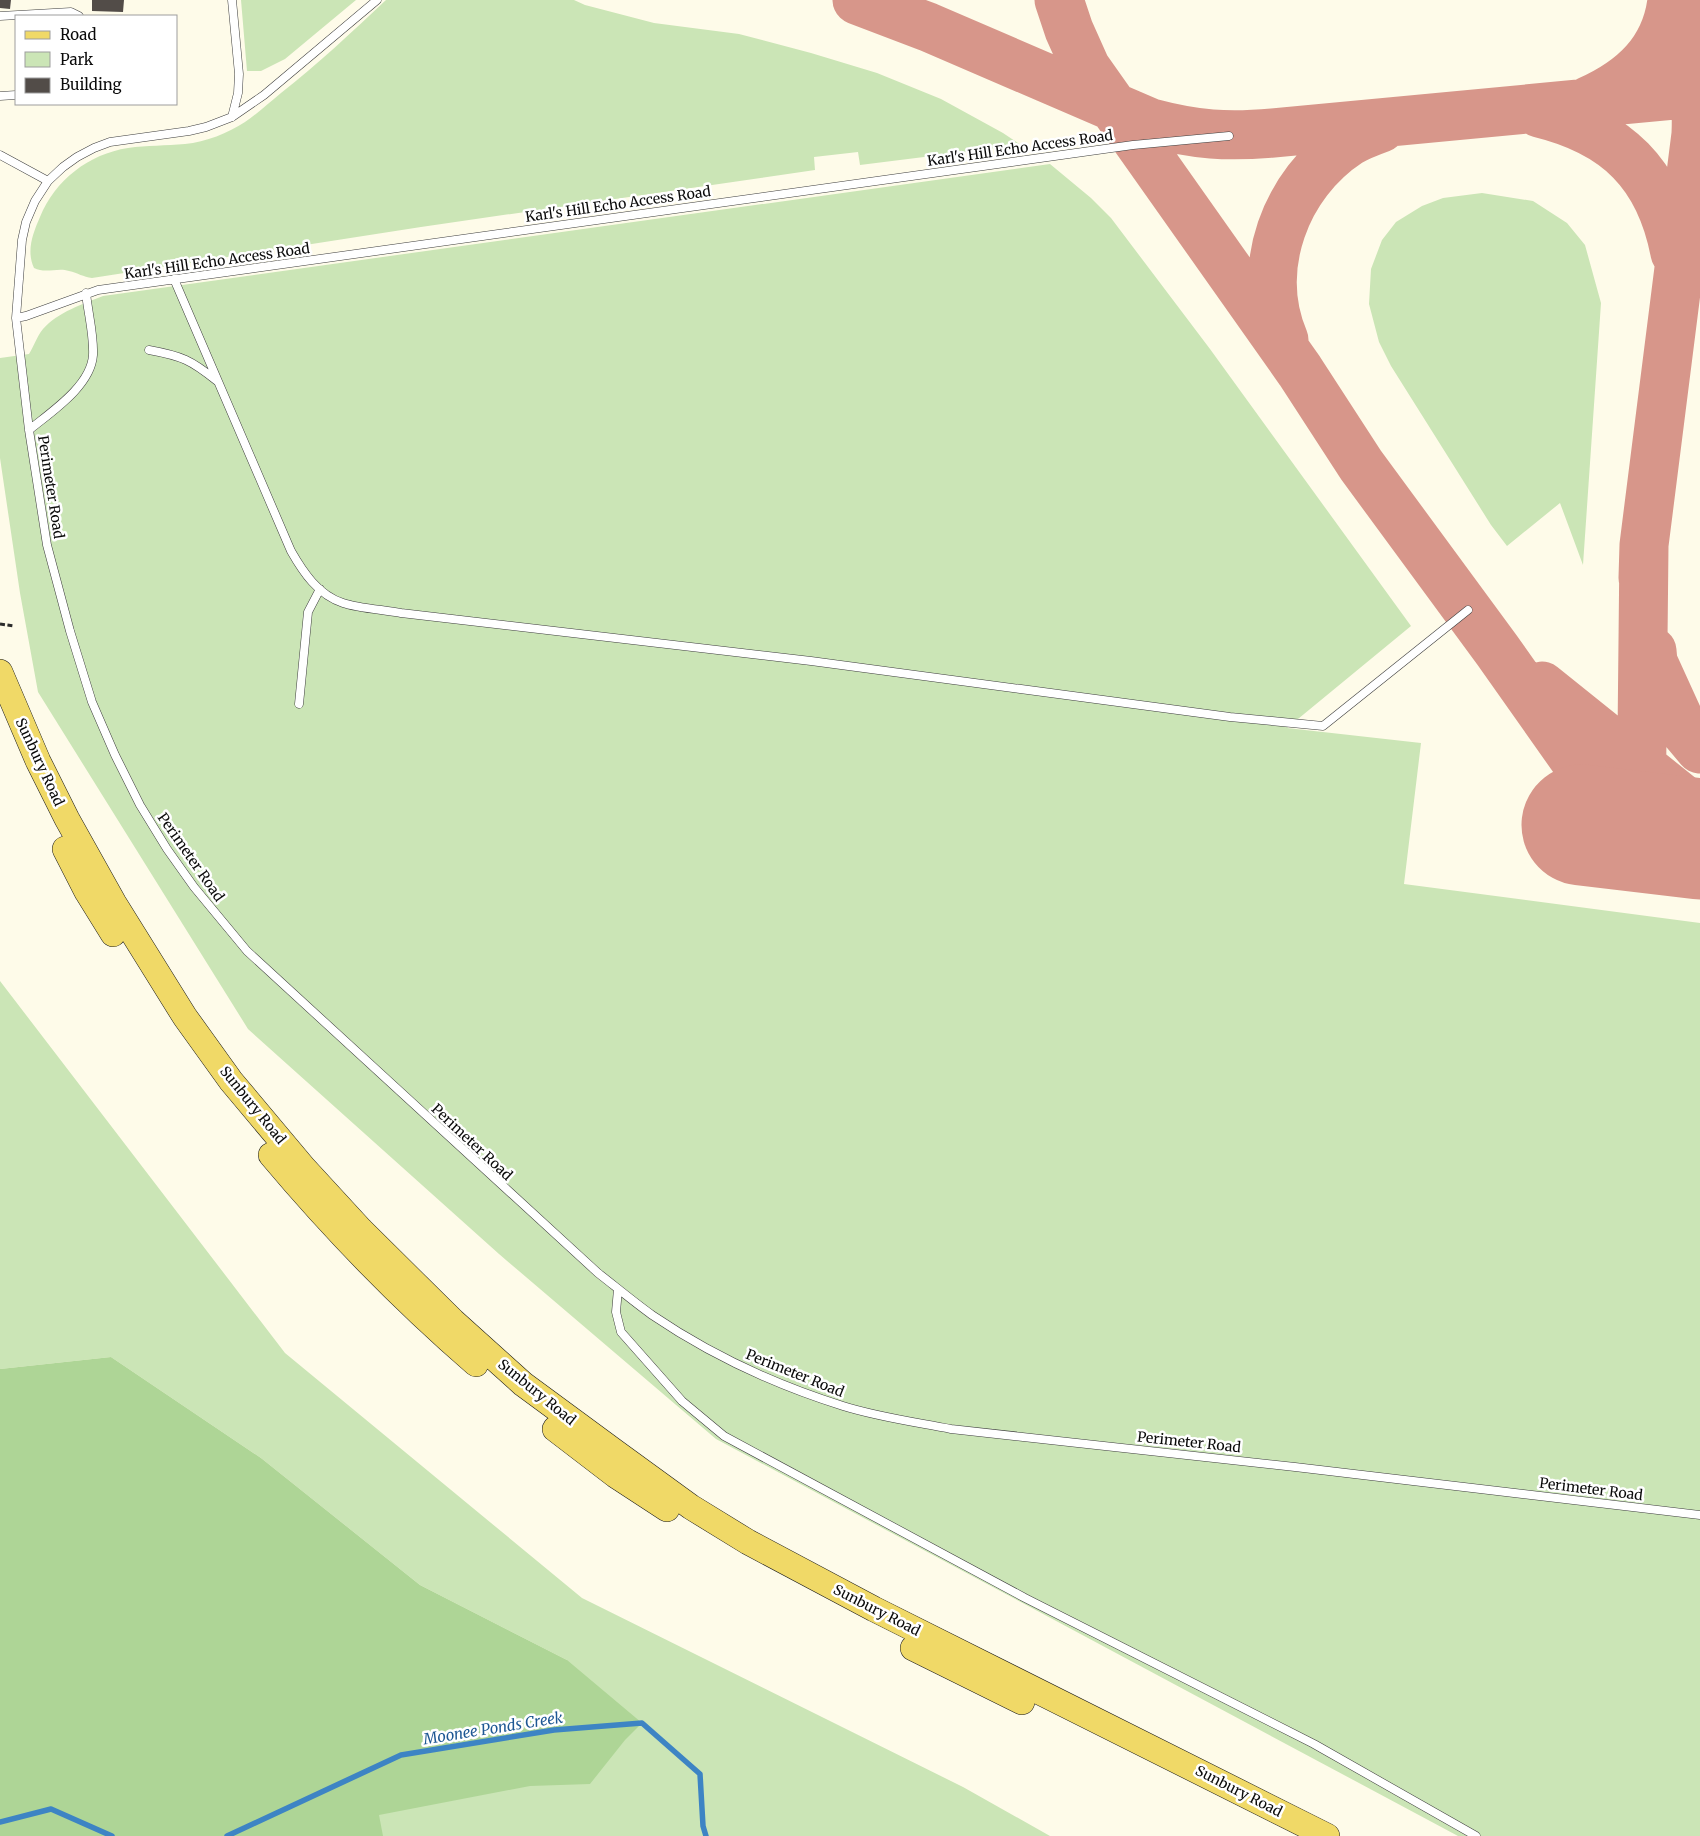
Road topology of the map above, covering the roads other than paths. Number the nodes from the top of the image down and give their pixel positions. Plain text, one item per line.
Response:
1 (232, 0) edge
2 (376, 0) edge
3 (15, 15) edge
4 (18, 15) edge
5 (77, 15) edge
6 (0, 16) edge
7 (15, 95) edge
8 (0, 96) edge
9 (232, 117) junction
10 (1229, 136) dead end
11 (0, 155) edge
12 (48, 182) junction
13 (174, 279) junction
14 (86, 293) junction
15 (16, 318) junction
16 (149, 350) dead end
17 (219, 382) junction
18 (29, 430) junction
19 (320, 589) junction
20 (1468, 610) dead end
21 (0, 672) edge
22 (299, 704) dead end
23 (0, 713) edge
24 (618, 1289) junction
25 (1700, 1515) edge
26 (1291, 1836) edge
27 (1327, 1836) edge
28 (1476, 1836) edge

1 - 9 lane
2 - 9 lane, Perimeter Road
3 - 6 lane
4 - 5 lane
7 - 8 lane
9 - 12 lane, Perimeter Road
10 - 13 lane, Karl's Hill Echo Access Road
11 - 12 lane
12 - 15 lane, Perimeter Road
13 - 14 lane, Karl's Hill Echo Access Road
13 - 17 lane
14 - 15 lane, Karl's Hill Echo Access Road
14 - 18 lane
15 - 18 lane, Perimeter Road
16 - 17 lane
17 - 19 lane
18 - 24 lane, Perimeter Road
19 - 20 lane
19 - 22 lane
21 - 27 main road, Sunbury Road
23 - 26 main road, Sunbury Road
24 - 25 lane, Perimeter Road
24 - 28 lane

